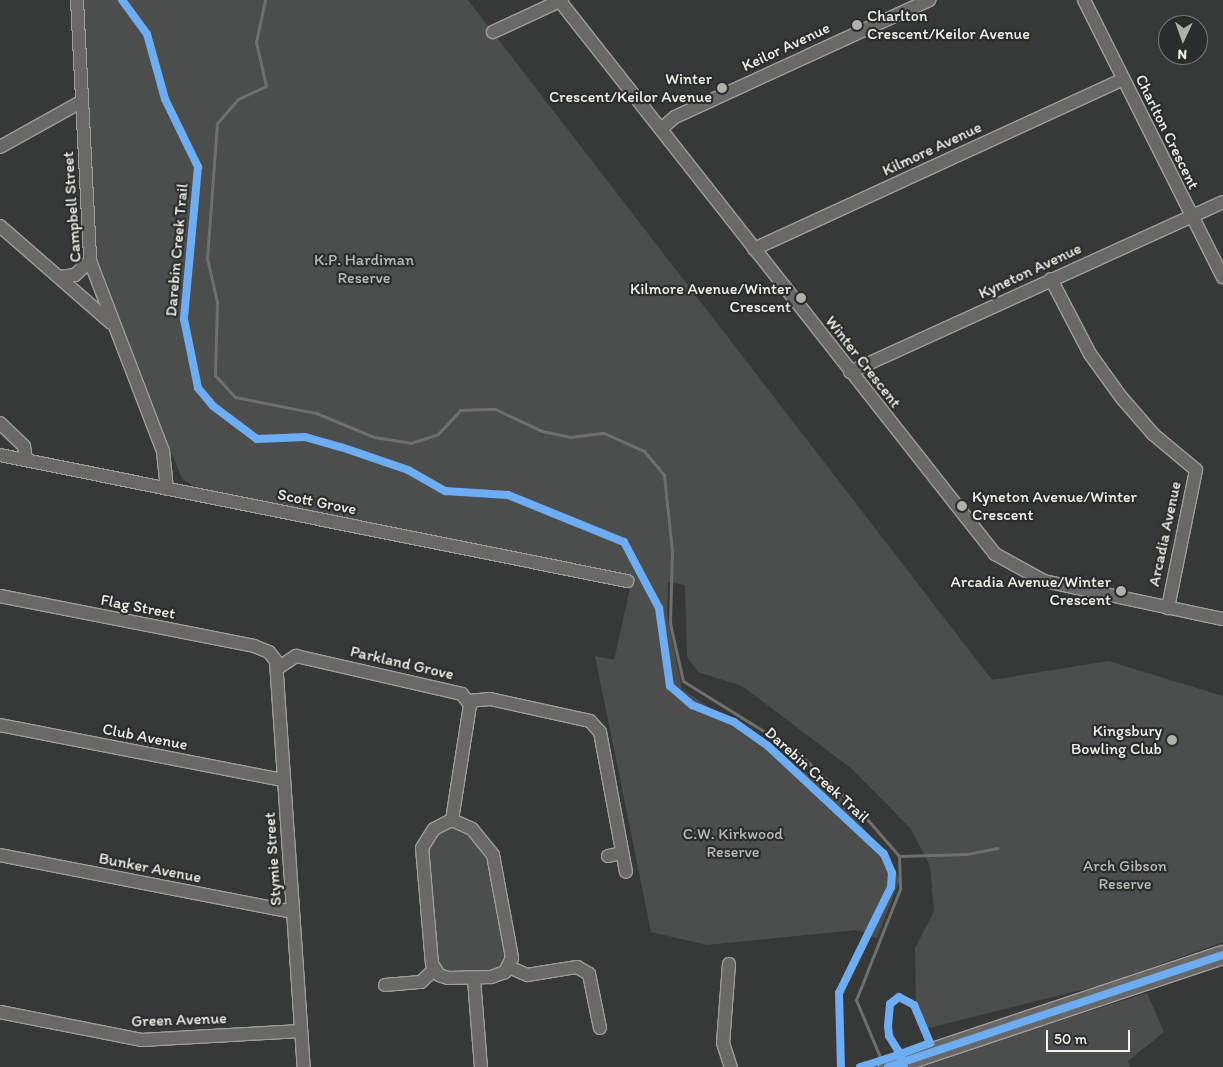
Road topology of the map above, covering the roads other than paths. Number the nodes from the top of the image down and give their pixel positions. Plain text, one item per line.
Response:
1 (77, 0) edge
2 (560, 0) edge
3 (929, 0) edge
4 (1084, 0) edge
5 (493, 32) dead end
6 (1123, 79) junction
7 (81, 102) junction
8 (660, 129) junction
9 (0, 147) edge
10 (1223, 202) edge
11 (1191, 217) junction
12 (0, 226) edge
13 (754, 249) junction
14 (90, 261) junction
15 (60, 277) junction
16 (1223, 277) edge
17 (1051, 279) junction
18 (113, 324) junction
19 (850, 372) junction
20 (0, 423) edge
21 (0, 455) edge
22 (26, 460) junction
23 (167, 489) junction
24 (627, 581) dead end
25 (0, 596) edge
26 (1168, 608) junction
27 (1223, 619) edge
28 (269, 652) joint
29 (278, 668) junction
30 (468, 701) junction
31 (0, 725) edge
32 (284, 780) junction
33 (452, 820) junction
34 (622, 853) junction
35 (0, 855) edge
36 (608, 856) dead end
37 (626, 872) dead end
38 (293, 912) junction
39 (1223, 956) edge
40 (729, 964) dead end
41 (509, 967) junction
42 (434, 970) junction
43 (474, 979) junction
44 (385, 985) dead end
45 (0, 1012) edge
46 (600, 1028) dead end
47 (301, 1031) junction
48 (304, 1067) edge
49 (481, 1067) edge
50 (731, 1067) edge
51 (888, 1067) edge

1 - 7 street, Campbell Street
2 - 5 street
2 - 8 street, Winter Crescent
3 - 8 street, Keilor Avenue
4 - 6 street, Charlton Crescent
6 - 11 street, Charlton Crescent
6 - 13 street, Kilmore Avenue
7 - 9 street
7 - 14 street, Campbell Street
8 - 13 street, Winter Crescent
10 - 11 street, Kyneton Avenue
11 - 16 street, Charlton Crescent
11 - 17 street, Kyneton Avenue
12 - 15 street
13 - 19 street, Winter Crescent
14 - 15 street
14 - 18 street, Campbell Street
15 - 18 street
17 - 19 street, Kyneton Avenue
17 - 26 street, Arcadia Avenue
18 - 23 street, Campbell Street
19 - 26 street, Winter Crescent
20 - 22 street
21 - 22 street, Scott Grove
22 - 23 street, Scott Grove
23 - 24 street, Scott Grove
25 - 28 street, Flag Street
26 - 27 street, Winter Crescent
28 - 29 street, Stymie Street
29 - 30 street, Parkland Grove
29 - 32 street, Stymie Street
30 - 33 street
30 - 34 street, Parkland Grove
31 - 32 street, Club Avenue
32 - 38 street, Stymie Street
33 - 41 street
33 - 42 street
34 - 36 street
34 - 37 street, Parkland Grove
35 - 38 street, Bunker Avenue
38 - 47 street, Stymie Street
39 - 51 main road
40 - 50 street
41 - 43 street
41 - 46 street
42 - 43 street
42 - 44 street
43 - 49 street
45 - 47 street, Green Avenue
47 - 48 street, Stymie Street

